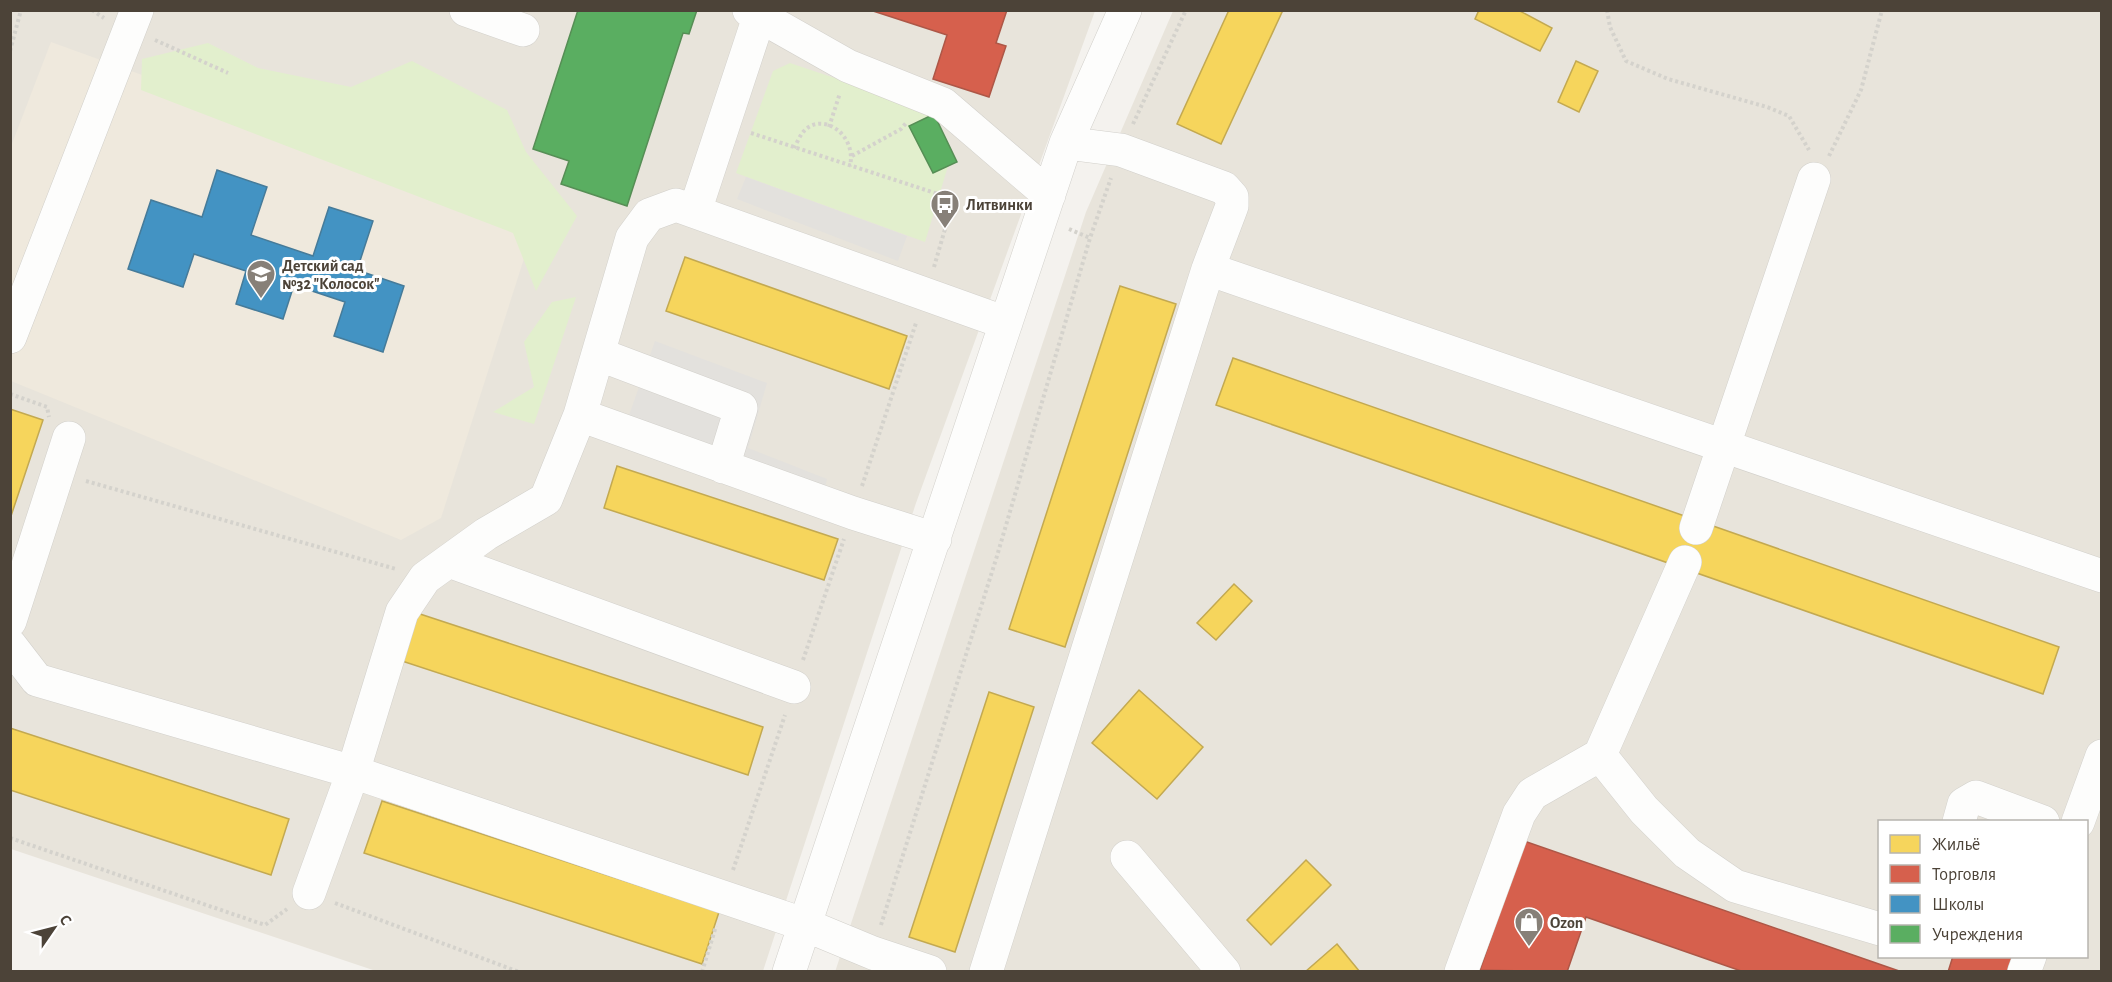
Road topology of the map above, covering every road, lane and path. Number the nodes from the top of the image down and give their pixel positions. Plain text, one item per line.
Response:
1 (21, 10) edge
2 (92, 10) edge
3 (466, 10) edge
4 (1125, 10) edge
5 (1186, 10) edge
6 (1607, 10) edge
7 (1882, 10) edge
8 (754, 14) edge
9 (133, 20) edge
10 (523, 30) dead end
11 (10, 51) edge
12 (228, 73) dead end
13 (943, 104) junction
14 (723, 124) junction
15 (1066, 143) junction
16 (794, 148) junction
17 (1121, 150) junction
18 (852, 156) junction
19 (850, 166) junction
20 (1814, 179) junction
21 (938, 194) dead end
22 (1049, 195) junction
23 (954, 198) dead end
24 (695, 211) junction
25 (1064, 227) dead end
26 (1090, 238) junction
27 (1208, 269) junction
28 (926, 294) junction
29 (1006, 322) junction
30 (10, 337) edge
31 (598, 354) junction
32 (580, 415) junction
33 (69, 438) dead end
34 (1723, 447) junction
35 (723, 467) junction
36 (57, 473) junction
37 (853, 513) junction
38 (1696, 528) dead end
39 (935, 539) junction
40 (1685, 562) dead end
41 (437, 569) junction
42 (2102, 576) edge
43 (10, 621) edge
44 (10, 645) edge
45 (794, 687) junction
46 (1600, 755) junction
47 (2102, 756) edge
48 (353, 772) junction
49 (1960, 820) edge
50 (2038, 820) edge
51 (2079, 820) edge
52 (10, 838) edge
53 (1127, 856) dead end
54 (309, 893) junction
55 (724, 897) junction
56 (803, 924) junction
57 (1878, 928) edge
58 (873, 953) junction
59 (2030, 958) edge
60 (519, 972) edge
61 (702, 972) edge
62 (789, 972) edge
63 (930, 972) edge
64 (986, 972) edge
65 (1224, 972) edge
66 (1461, 972) edge
67 (2024, 972) edge

1 - 11 path
2 - 9 path
3 - 10 street
4 - 15 street
5 - 17 path
6 - 20 path
7 - 20 path
8 - 13 street
8 - 14 street
9 - 12 path
9 - 30 street
13 - 18 path
13 - 22 street
14 - 16 path
14 - 24 street
15 - 17 street
15 - 22 street
16 - 18 path
16 - 19 path
17 - 26 path
17 - 27 street
18 - 19 path
19 - 21 path
20 - 34 street
22 - 29 street
23 - 28 path
24 - 28 street
24 - 31 street
25 - 26 path
26 - 58 path
27 - 34 street
27 - 64 street
28 - 29 street
28 - 37 path
29 - 39 street
31 - 32 street
31 - 35 street
32 - 35 street
32 - 41 street
33 - 36 street
34 - 38 street
34 - 42 street
35 - 37 street
36 - 41 path
36 - 43 street
37 - 39 street
37 - 45 path
39 - 56 street
40 - 46 street
41 - 45 street
41 - 48 street
44 - 48 street
45 - 55 path
46 - 57 street
46 - 66 street
47 - 51 street
48 - 54 street
48 - 55 street
49 - 50 street
52 - 54 path
53 - 65 street
54 - 60 path
55 - 56 street
55 - 61 path
56 - 58 street
56 - 62 street
58 - 63 street
59 - 67 street

